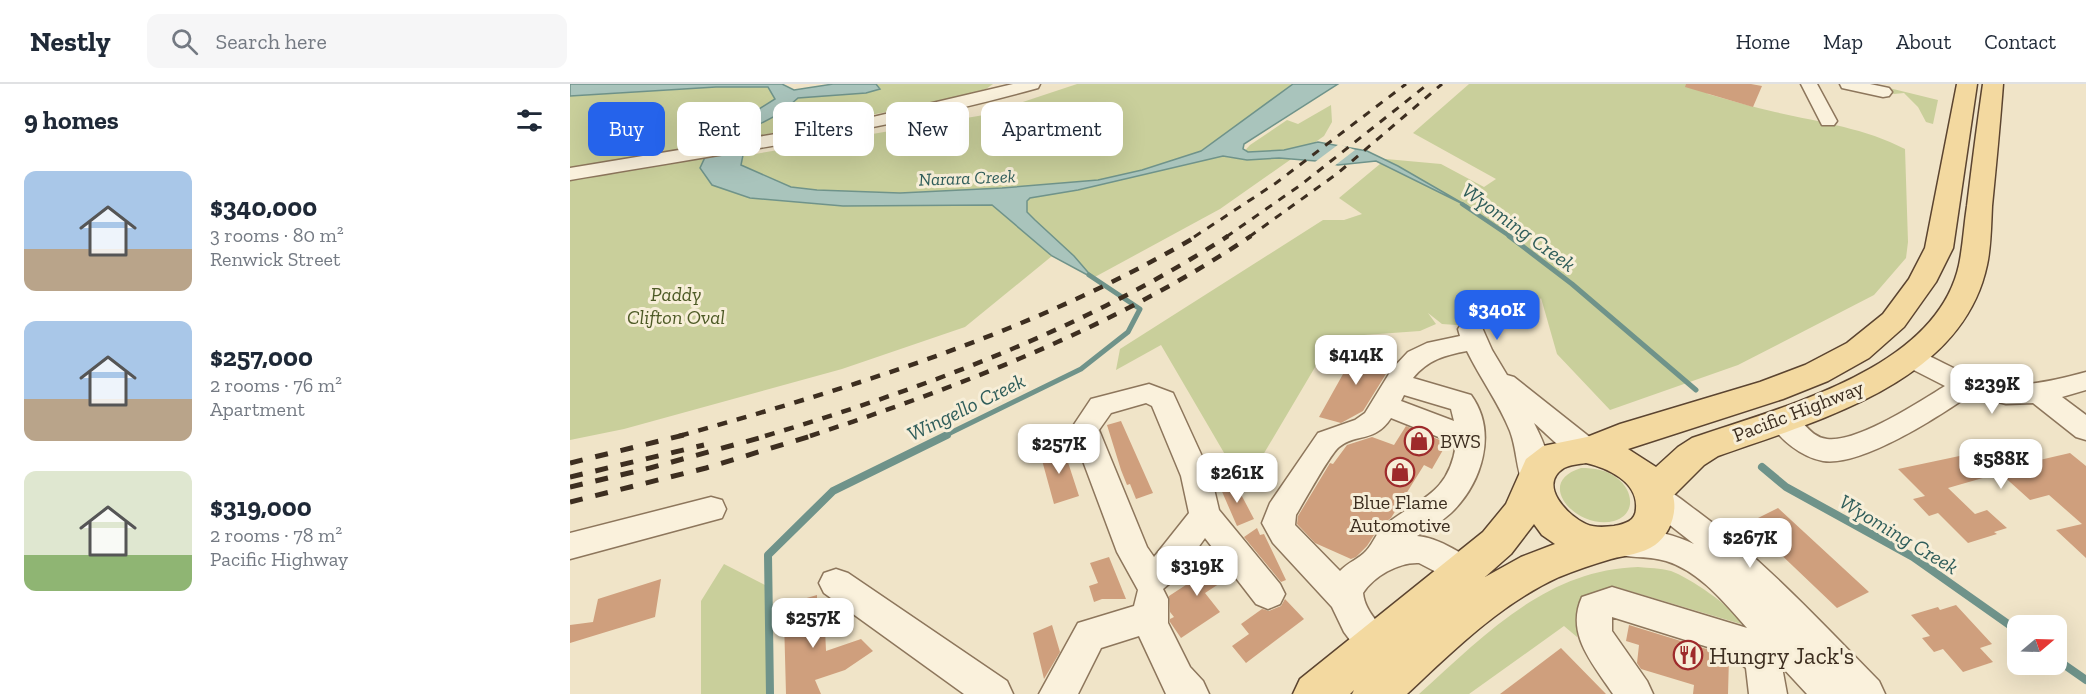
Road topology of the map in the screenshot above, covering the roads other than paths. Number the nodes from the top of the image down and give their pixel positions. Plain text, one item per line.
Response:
1 (1032, 84) edge
2 (1809, 84) edge
3 (1848, 84) edge
4 (1967, 84) edge
5 (1993, 84) edge
6 (1883, 92) dead end
7 (1828, 121) dead end
8 (570, 174) edge
9 (1909, 357) junction
10 (1489, 368) junction
11 (1815, 374) junction
12 (2086, 381) edge
13 (1966, 385) junction
14 (1391, 394) junction
15 (2039, 394) junction
16 (1782, 420) junction
17 (2086, 430) edge
18 (1588, 450) junction
19 (1535, 481) junction
20 (1654, 494) junction
21 (711, 509) dead end
22 (1205, 515) junction
23 (1613, 543) junction
24 (570, 546) edge
25 (1377, 561) junction
26 (1463, 572) junction
27 (1150, 580) junction
28 (836, 583) dead end
29 (1268, 594) dead end
30 (1347, 600) junction
31 (1151, 616) junction
32 (1797, 621) junction
33 (1375, 645) junction
34 (994, 694) edge
35 (1058, 694) edge
36 (1190, 694) edge
37 (1316, 694) edge
38 (1375, 694) edge
39 (1634, 694) edge
40 (1768, 694) edge
41 (1831, 694) edge
42 (1852, 694) edge
43 (1866, 694) edge

1 - 8 street
2 - 7 street
3 - 6 street
4 - 11 main road, Pacific Highway
5 - 9 main road, Pacific Highway
9 - 11 main road
9 - 13 street
9 - 16 main road, Pacific Highway
10 - 14 street
10 - 18 street
10 - 19 street
11 - 18 main road, Pacific Highway
12 - 15 street
13 - 15 street
13 - 16 street
14 - 25 street
14 - 30 street
15 - 17 street
16 - 20 main road, Pacific Highway
18 - 19 main road
18 - 20 main road
19 - 23 main road
19 - 26 main road
20 - 23 main road
20 - 32 street
21 - 24 street
22 - 27 street
22 - 27 street
22 - 29 street
23 - 38 main road
23 - 41 street
25 - 26 street
25 - 30 street
26 - 33 main road
27 - 31 street
28 - 34 street
30 - 33 street
31 - 35 street
31 - 36 street
32 - 42 street
32 - 43 street
33 - 37 main road
39 - 40 street

